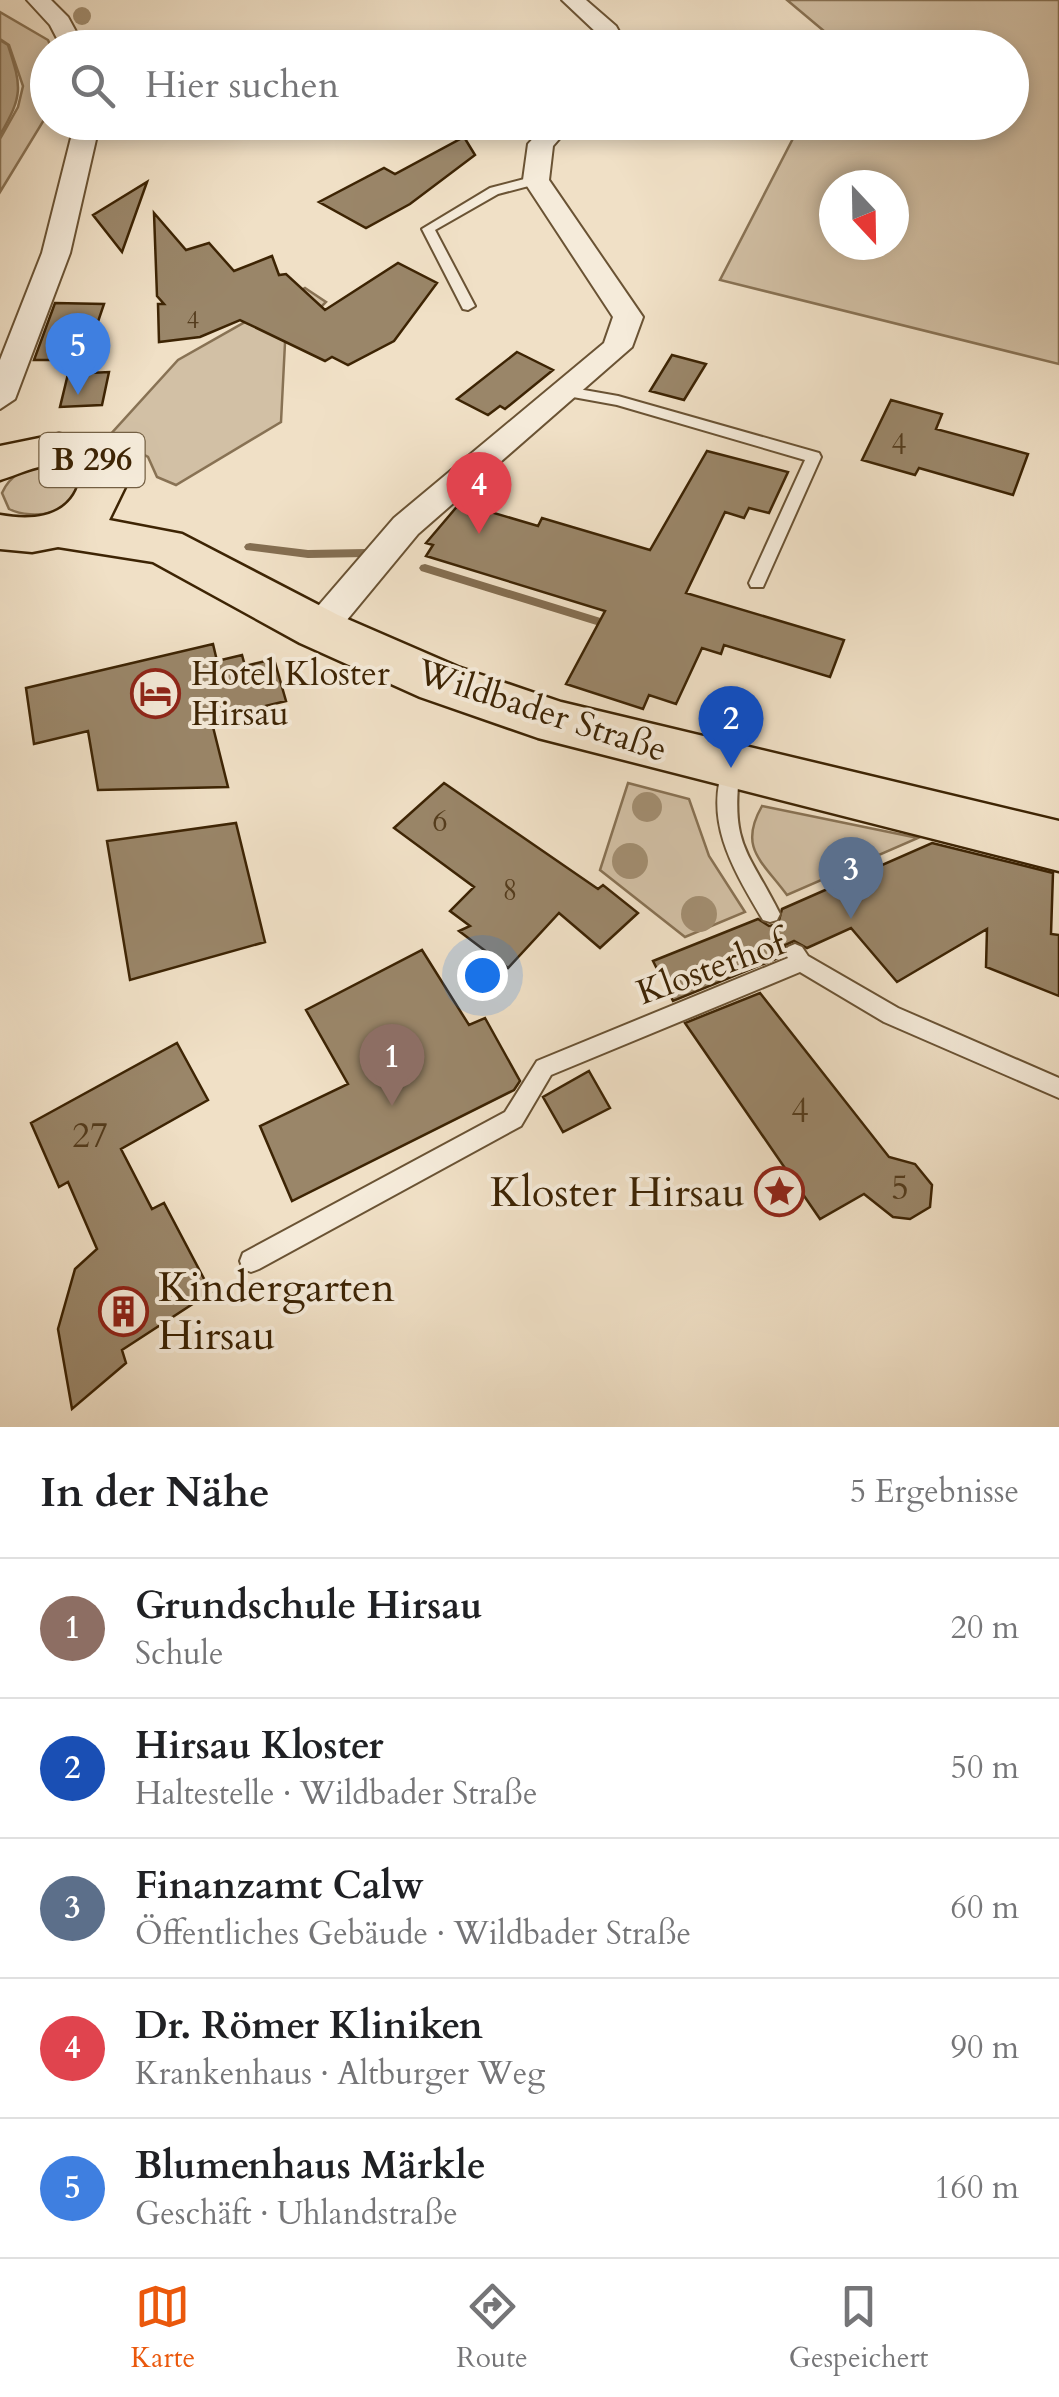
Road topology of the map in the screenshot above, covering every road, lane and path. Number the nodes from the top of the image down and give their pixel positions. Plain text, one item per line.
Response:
1 (38, 0) edge
2 (573, 0) edge
3 (64, 30) edge
4 (607, 30) edge
5 (84, 140) edge
6 (544, 140) edge
7 (536, 180) junction
8 (468, 306) dead end
9 (567, 392) junction
10 (0, 398) edge
11 (10, 453) edge
12 (103, 492) junction
13 (20, 537) edge
14 (164, 546) junction
15 (757, 583) dead end
16 (319, 628) junction
17 (731, 768) junction
18 (1059, 846) edge
19 (770, 914) dead end
20 (1059, 1088) edge
21 (251, 1261) dead end

1 - 3 street
2 - 4 street
5 - 10 street
6 - 7 street
7 - 8 lane
7 - 9 street
9 - 15 lane
9 - 16 street
11 - 12 main road, B 296
12 - 13 main road, B 296
12 - 14 main road, Wildbader Straße / B 296
13 - 14 main road, Wildbader Straße / B 296
14 - 16 main road, Wildbader Straße / B 296
16 - 17 main road, Wildbader Straße / B 296
17 - 18 main road, Wildbader Straße / B 296
17 - 19 lane
20 - 21 lane, Klosterhof

